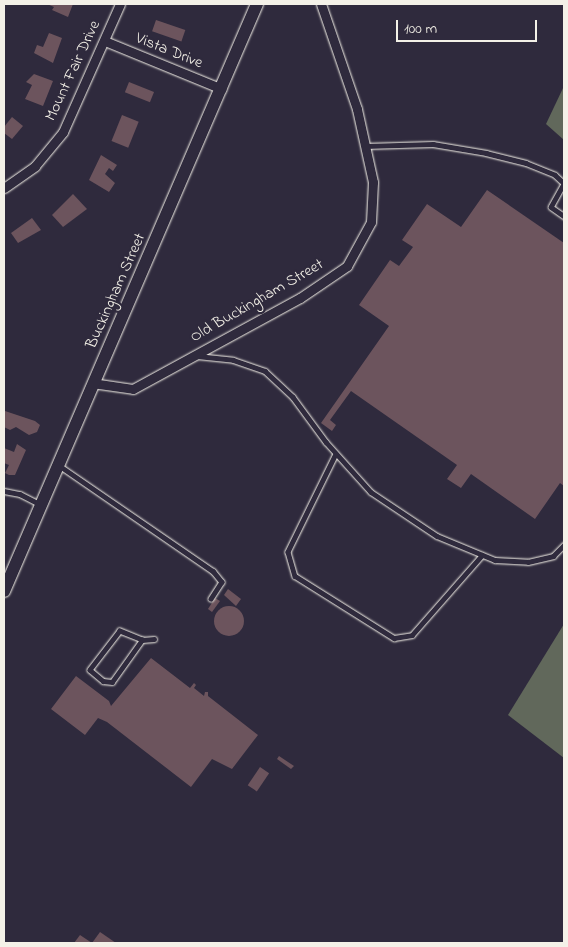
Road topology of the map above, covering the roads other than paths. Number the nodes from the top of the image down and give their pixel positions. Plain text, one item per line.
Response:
1 (120, 4) edge
2 (257, 4) edge
3 (321, 4) edge
4 (104, 41) junction
5 (222, 88) junction
6 (366, 146) junction
7 (564, 184) edge
8 (4, 188) edge
9 (564, 216) edge
10 (192, 356) junction
11 (92, 383) junction
12 (336, 454) junction
13 (57, 464) junction
14 (4, 491) edge
15 (40, 504) junction
16 (564, 544) edge
17 (482, 555) junction
18 (4, 591) edge
19 (211, 598) dead end
20 (154, 638) dead end
21 (142, 640) junction

1 - 4 street, Mount Fair Drive
2 - 5 main road, Buckingham Street
3 - 6 street, Old Buckingham Street
4 - 5 street, Vista Drive
4 - 8 street, Mount Fair Drive
5 - 11 main road, Buckingham Street
6 - 7 lane
6 - 10 street, Old Buckingham Street
7 - 9 lane
10 - 11 street, Old Buckingham Street
10 - 12 lane
11 - 13 main road, Buckingham Street
12 - 17 lane
12 - 17 lane
13 - 15 main road, Buckingham Street
13 - 19 lane
14 - 15 lane
15 - 18 main road, Buckingham Street
16 - 17 lane
20 - 21 lane
21 - 21 lane

